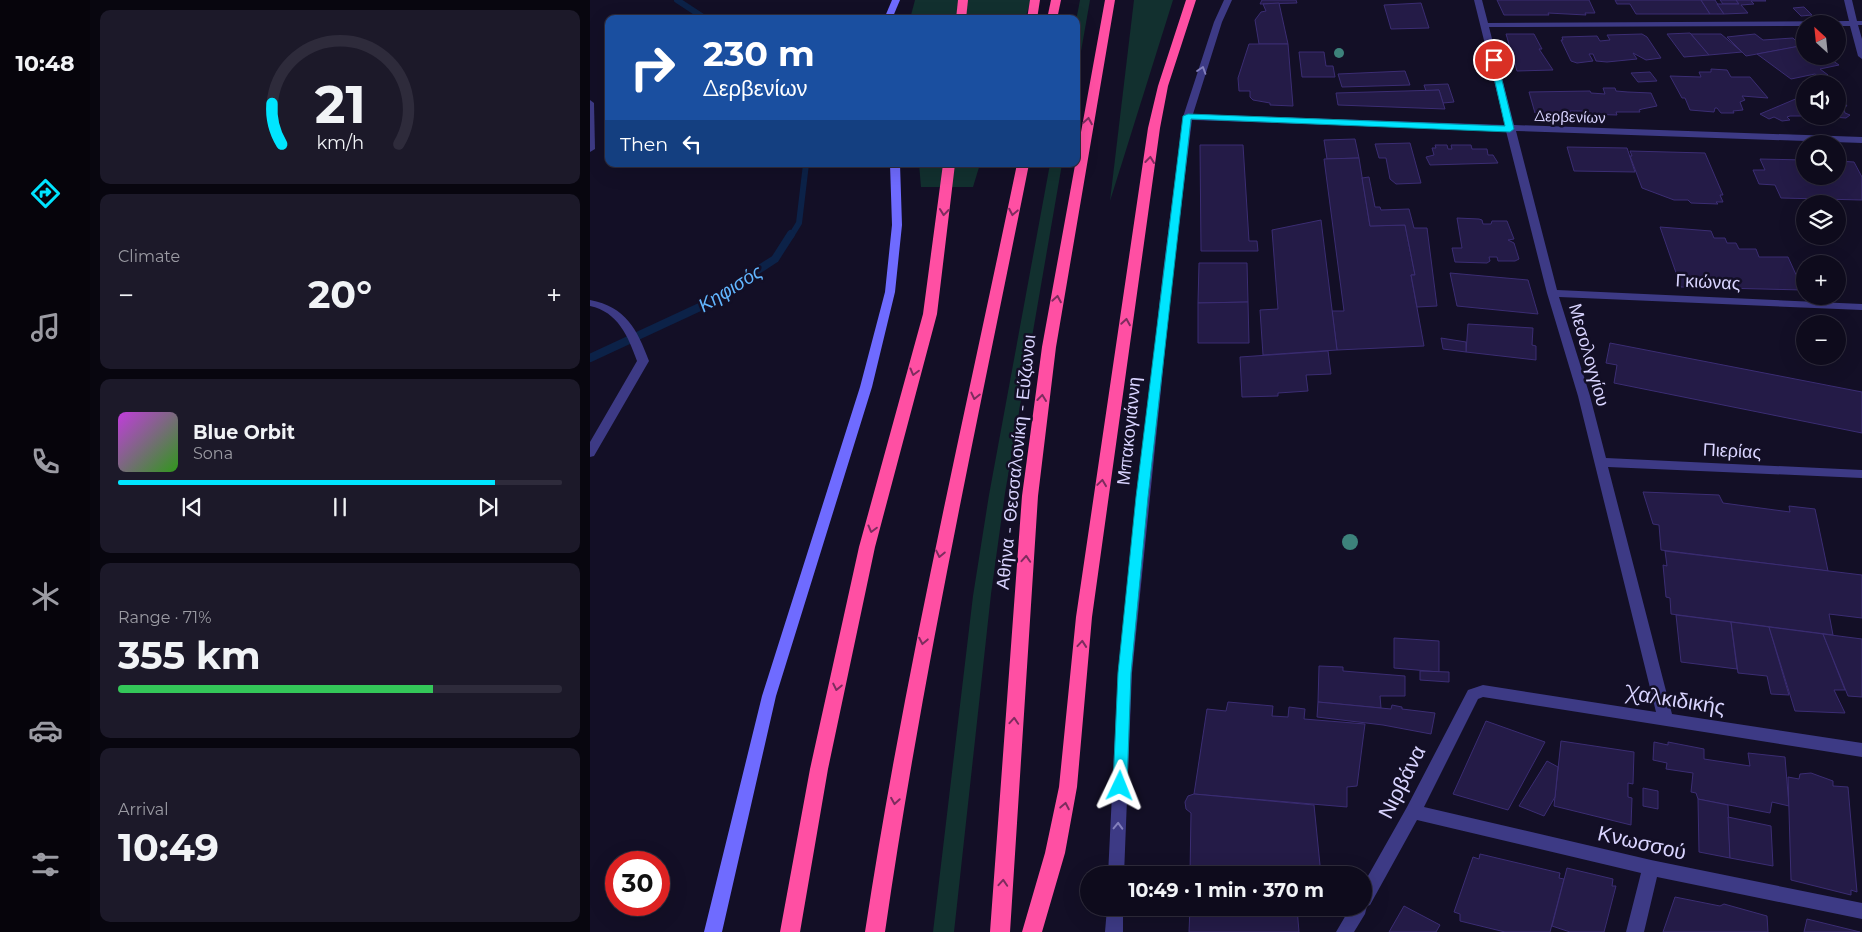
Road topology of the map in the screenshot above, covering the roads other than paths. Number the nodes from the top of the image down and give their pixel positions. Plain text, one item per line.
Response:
1 (896, 0) edge
2 (963, 0) edge
3 (1035, 0) edge
4 (1056, 0) edge
5 (1110, 0) edge
6 (1191, 0) edge
7 (1228, 0) edge
8 (1478, 0) edge
9 (1848, 0) edge
10 (890, 15) edge
11 (962, 15) edge
12 (1033, 15) edge
13 (1053, 15) edge
14 (1853, 23) junction
15 (1862, 23) edge
16 (1485, 25) junction
17 (1862, 56) edge
18 (590, 103) edge
19 (1188, 116) junction
20 (1510, 129) junction
21 (1862, 140) edge
22 (590, 150) edge
23 (895, 167) edge
24 (949, 167) edge
25 (1022, 167) edge
26 (1552, 293) junction
27 (590, 304) edge
28 (1862, 307) edge
29 (590, 453) edge
30 (1600, 462) junction
31 (1862, 474) edge
32 (1483, 691) joint
33 (1666, 721) junction
34 (1862, 750) edge
35 (1413, 812) junction
36 (1116, 866) edge
37 (1651, 868) junction
38 (1372, 885) edge
39 (1862, 911) edge
40 (1115, 916) edge
41 (1354, 916) edge
42 (713, 932) edge
43 (790, 932) edge
44 (875, 932) edge
45 (1000, 932) edge
46 (1032, 932) edge
47 (1114, 932) edge
48 (1345, 932) edge
49 (1635, 932) edge

1 - 10 main road
2 - 11 highway
3 - 12 highway
4 - 13 highway
45 -> 5 highway, Αθήνα - Θεσσαλονίκη - Εύζωνοι
46 -> 6 highway
19 -> 7 street, Μπακογιάννη
8 - 16 street, Μεσολογγίου
9 - 14 street
14 - 15 street
14 - 16 street
14 - 17 street
16 - 20 street, Μεσολογγίου
18 - 22 street
19 - 20 street, Δερβενίων
36 -> 19 street, Μπακογιάννη
20 - 21 street, Δερβενίων
20 - 26 street, Μεσολογγίου
23 - 42 main road
24 -> 43 highway
25 -> 44 highway
26 - 28 street, Γκιώνας
26 - 30 street, Μεσολογγίου
27 - 29 street
30 - 31 street, Πιερίας
30 - 33 street, Μεσολογγίου
32 - 33 street, Χαλκιδικής
32 - 35 street, Νιρβάνα
33 - 34 street, Χαλκιδικής
35 - 37 street, Κνωσσού
35 - 38 street, Νιρβάνα
37 - 39 street, Κνωσσού
37 - 49 street
40 - 47 street
41 - 48 street

